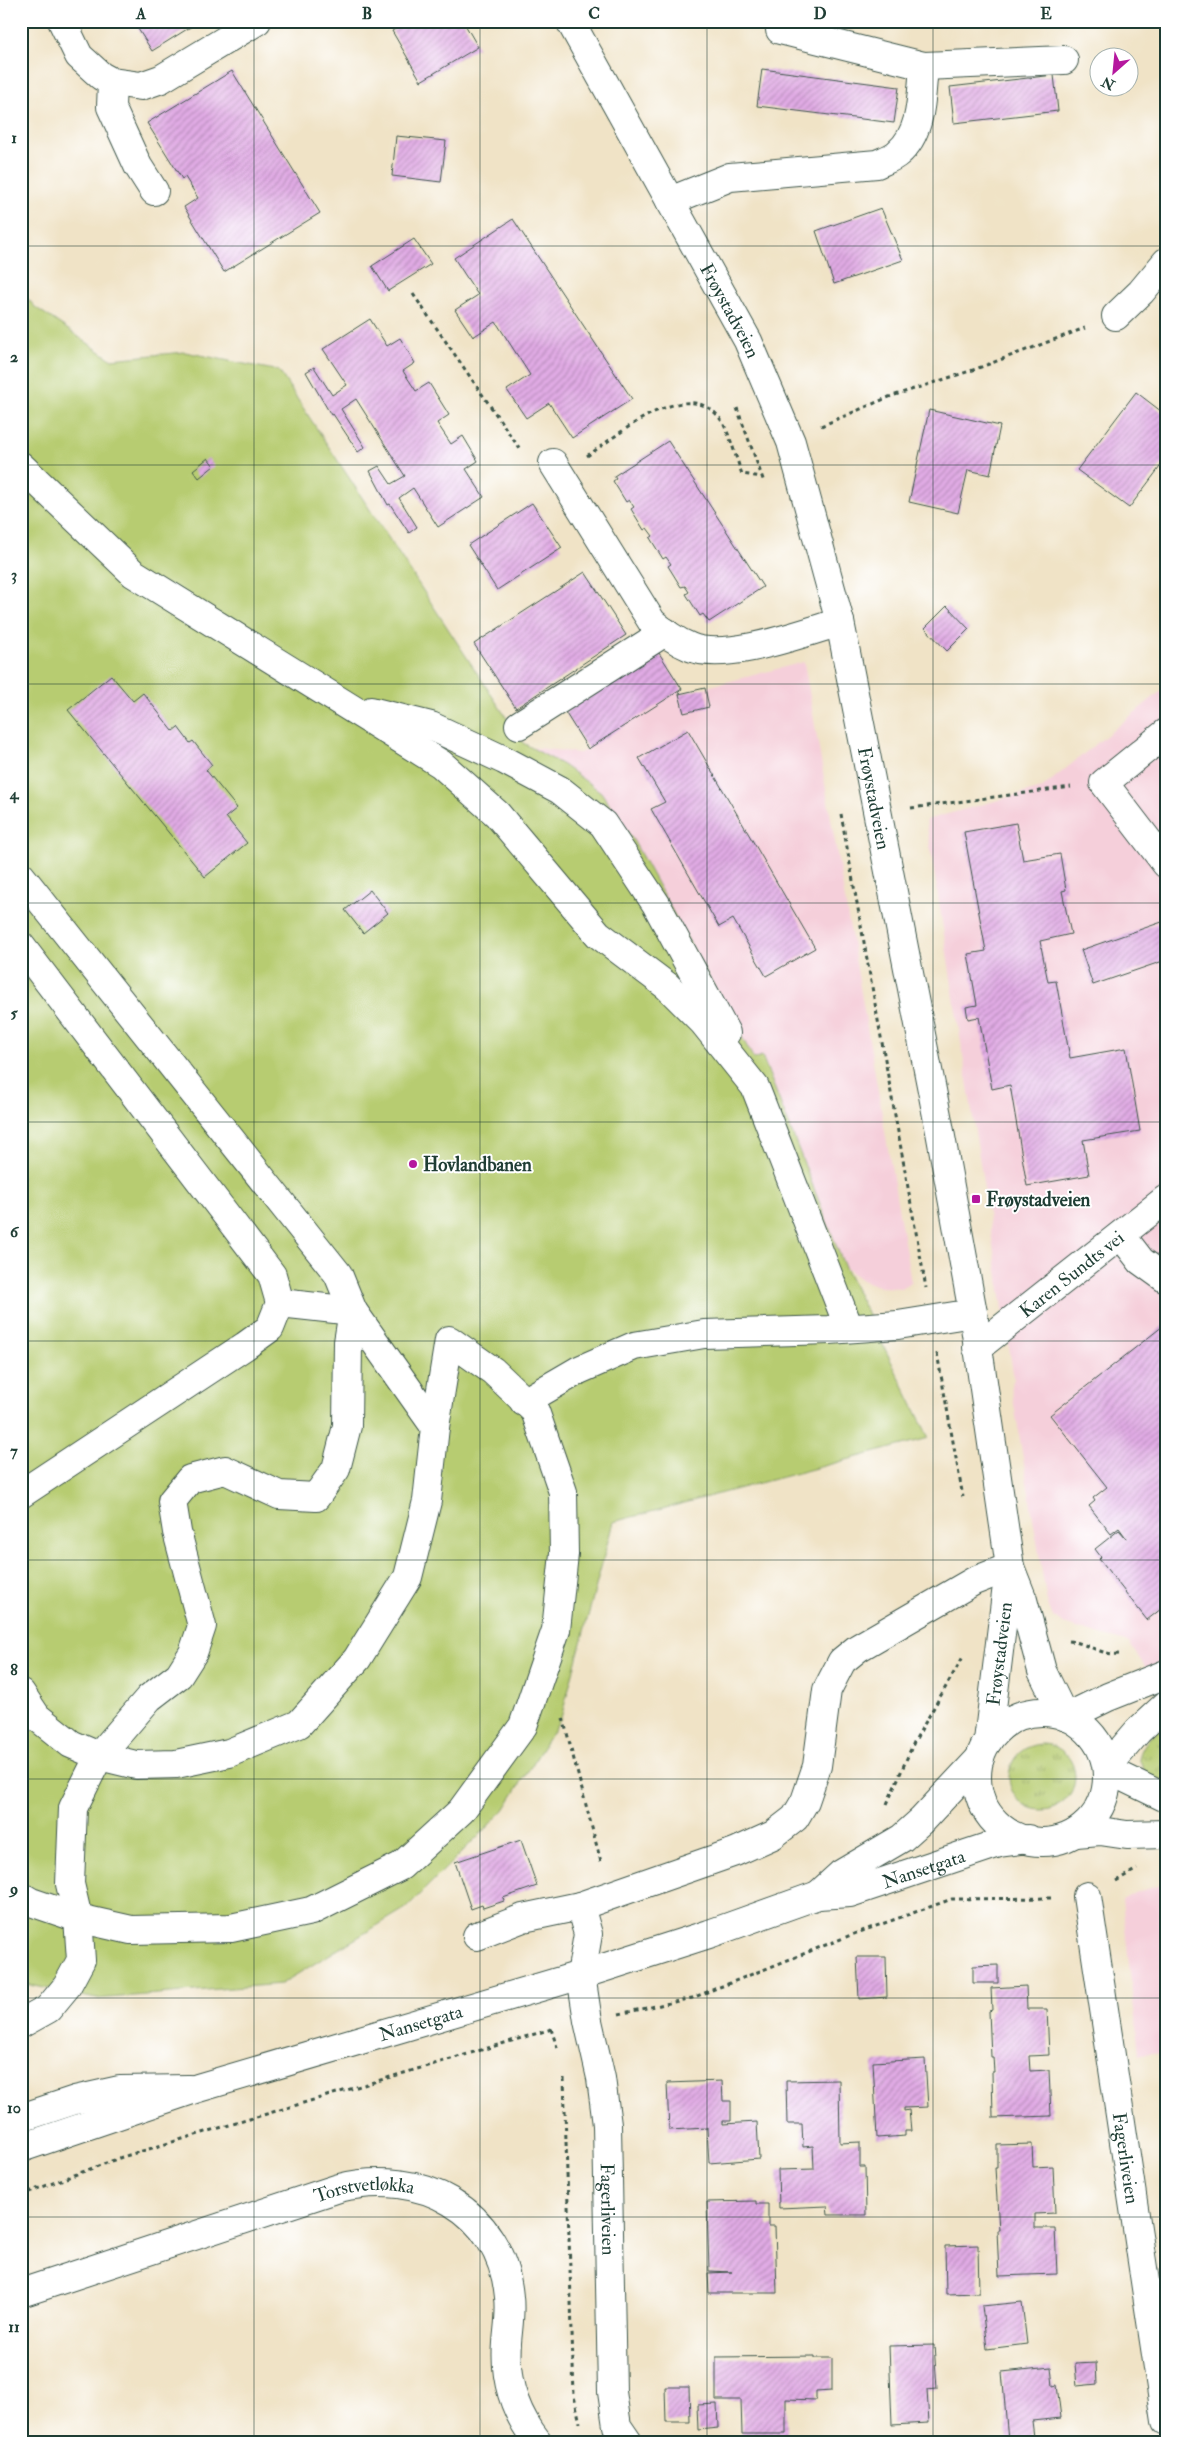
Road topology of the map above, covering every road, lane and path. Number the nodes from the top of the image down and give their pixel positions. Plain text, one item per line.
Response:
1 (62, 21) edge
2 (257, 21) edge
3 (570, 21) edge
4 (780, 30) dead end
5 (1064, 60) dead end
6 (924, 66) junction
7 (112, 82) junction
8 (154, 192) dead end
9 (670, 201) junction
10 (1166, 262) edge
11 (413, 294) dead end
12 (1116, 316) joint
13 (735, 403) dead end
14 (791, 442) junction
15 (22, 467) edge
16 (556, 469) junction
17 (762, 477) junction
18 (765, 484) dead end
19 (840, 622) junction
20 (664, 632) junction
21 (347, 706) junction
22 (520, 725) dead end
23 (1166, 733) edge
24 (1104, 783) junction
25 (839, 806) dead end
26 (878, 812) junction
27 (1166, 864) edge
28 (21, 876) edge
29 (21, 946) edge
30 (755, 1088) junction
31 (1166, 1199) edge
32 (1121, 1235) junction
33 (1166, 1279) edge
34 (280, 1303) junction
35 (353, 1311) junction
36 (973, 1313) junction
37 (932, 1320) junction
38 (849, 1328) junction
39 (977, 1348) junction
40 (524, 1402) junction
41 (435, 1427) junction
42 (21, 1494) edge
43 (964, 1504) dead end
44 (1010, 1567) junction
45 (1062, 1641) dead end
46 (968, 1649) dead end
47 (1128, 1653) dead end
48 (1166, 1674) edge
49 (21, 1693) edge
50 (1166, 1705) edge
51 (562, 1714) dead end
52 (1066, 1716) junction
53 (984, 1749) junction
54 (99, 1756) junction
55 (1107, 1768) junction
56 (1166, 1798) edge
57 (884, 1810) dead end
58 (1076, 1833) junction
59 (1166, 1834) edge
60 (1028, 1839) junction
61 (818, 1895) junction
62 (21, 1896) edge
63 (610, 1896) junction
64 (1087, 1896) dead end
65 (580, 1906) junction
66 (78, 1918) junction
67 (477, 1936) dead end
68 (581, 1975) junction
69 (21, 2024) edge
70 (551, 2029) dead end
71 (558, 2052) dead end
72 (564, 2068) dead end
73 (198, 2088) junction
74 (21, 2118) edge
75 (21, 2148) edge
76 (21, 2293) edge
77 (1166, 2421) edge
78 (582, 2432) dead end
79 (538, 2442) edge
80 (628, 2442) edge

1 - 7 street
2 - 7 street
3 - 9 street, Frøystadveien
4 - 6 street
5 - 6 street
6 - 9 street
7 - 8 street
9 - 14 street, Frøystadveien
10 - 12 street
11 - 16 path
12 - 14 path
13 - 17 path
14 - 19 street, Frøystadveien
15 - 21 street
16 - 17 path
16 - 20 street
17 - 18 path
19 - 20 street
19 - 26 street, Frøystadveien
20 - 22 street
21 - 30 street
21 - 30 street
23 - 24 street
24 - 26 path
24 - 27 street
25 - 37 path
26 - 36 street, Frøystadveien
28 - 35 street
29 - 34 street
30 - 38 street
31 - 32 street, Karen Sundts vei
32 - 33 street
32 - 39 street, Karen Sundts vei
34 - 35 street
34 - 42 street
35 - 41 street
35 - 54 street
36 - 37 street
36 - 39 street, Frøystadveien
37 - 38 street
37 - 43 path
38 - 40 street
39 - 44 street, Frøystadveien
40 - 41 street
40 - 66 street
41 - 54 street
44 - 52 street, Frøystadveien
44 - 53 street, Frøystadveien
44 - 63 street
45 - 47 path
46 - 57 path
48 - 52 street
49 - 54 street
50 - 55 street
51 - 63 path
52 - 53 street
52 - 55 street
53 - 60 street
53 - 61 street, Nansetgata
54 - 66 street
55 - 56 street
55 - 58 street
58 - 59 street
58 - 60 street
60 - 61 street, Nansetgata
61 - 68 street, Nansetgata
62 - 66 street
63 - 65 street
64 - 77 street, Fagerliveien
65 - 67 street
65 - 68 street, Fagerliveien
66 - 69 street
68 - 73 street, Nansetgata
68 - 80 street, Fagerliveien
70 - 71 path
72 - 78 path
73 - 74 street
73 - 75 street, Nansetgata
76 - 79 street, Torstvetløkka

